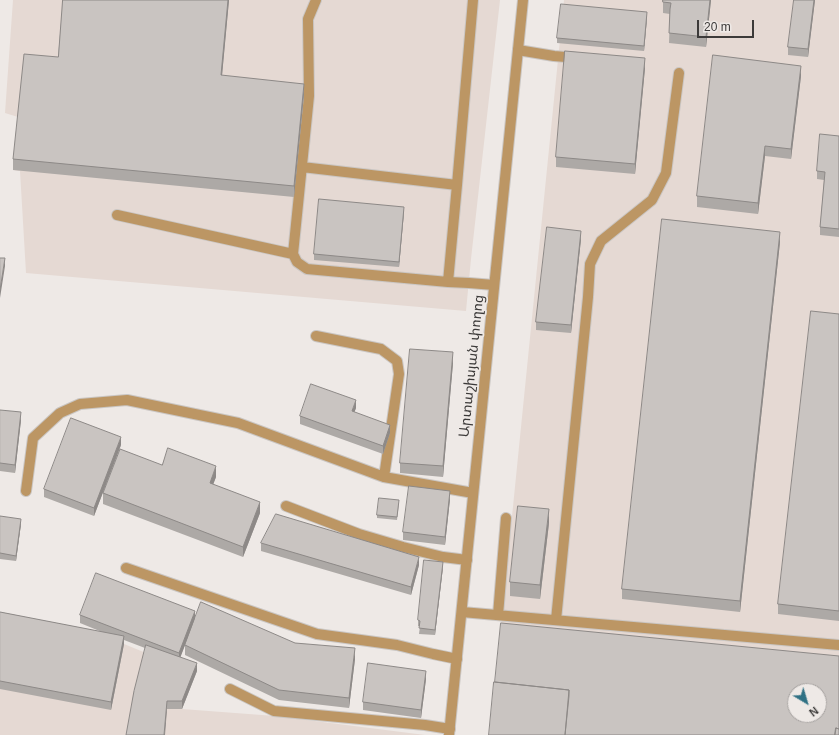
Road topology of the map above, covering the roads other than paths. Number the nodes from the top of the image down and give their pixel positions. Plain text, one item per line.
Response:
1 (316, 0) edge
2 (473, 0) edge
3 (523, 0) edge
4 (518, 50) junction
5 (585, 58) edge
6 (679, 73) dead end
7 (302, 167) junction
8 (457, 185) junction
9 (117, 215) dead end
10 (293, 254) junction
11 (448, 282) junction
12 (494, 285) junction
13 (316, 336) dead end
14 (384, 476) junction
15 (26, 491) dead end
16 (474, 493) junction
17 (286, 506) dead end
18 (506, 518) dead end
19 (467, 560) junction
20 (126, 568) dead end
21 (462, 612) junction
22 (498, 615) junction
23 (556, 620) junction
24 (839, 644) edge
25 (457, 659) junction
26 (230, 689) dead end
27 (450, 732) edge

1 - 7 street
2 - 8 street
3 - 4 street, Արտաշիսյան փողոց
4 - 5 street
4 - 12 street, Արտաշիսյան փողոց
6 - 23 street
7 - 8 street
7 - 10 street
8 - 11 street
9 - 10 street
10 - 11 street
11 - 12 street
12 - 16 street, Արտաշիսյան փողոց
13 - 14 street
14 - 15 street
14 - 16 street
16 - 19 street, Արտաշիսյան փողոց
17 - 19 street
18 - 22 street
19 - 21 street, Արտաշիսյան փողոց
20 - 25 street
21 - 22 street
21 - 25 street, Արտաշիսյան փողոց
22 - 23 street
23 - 24 street
25 - 27 street, Արտաշիսյան փողոց
26 - 27 street

